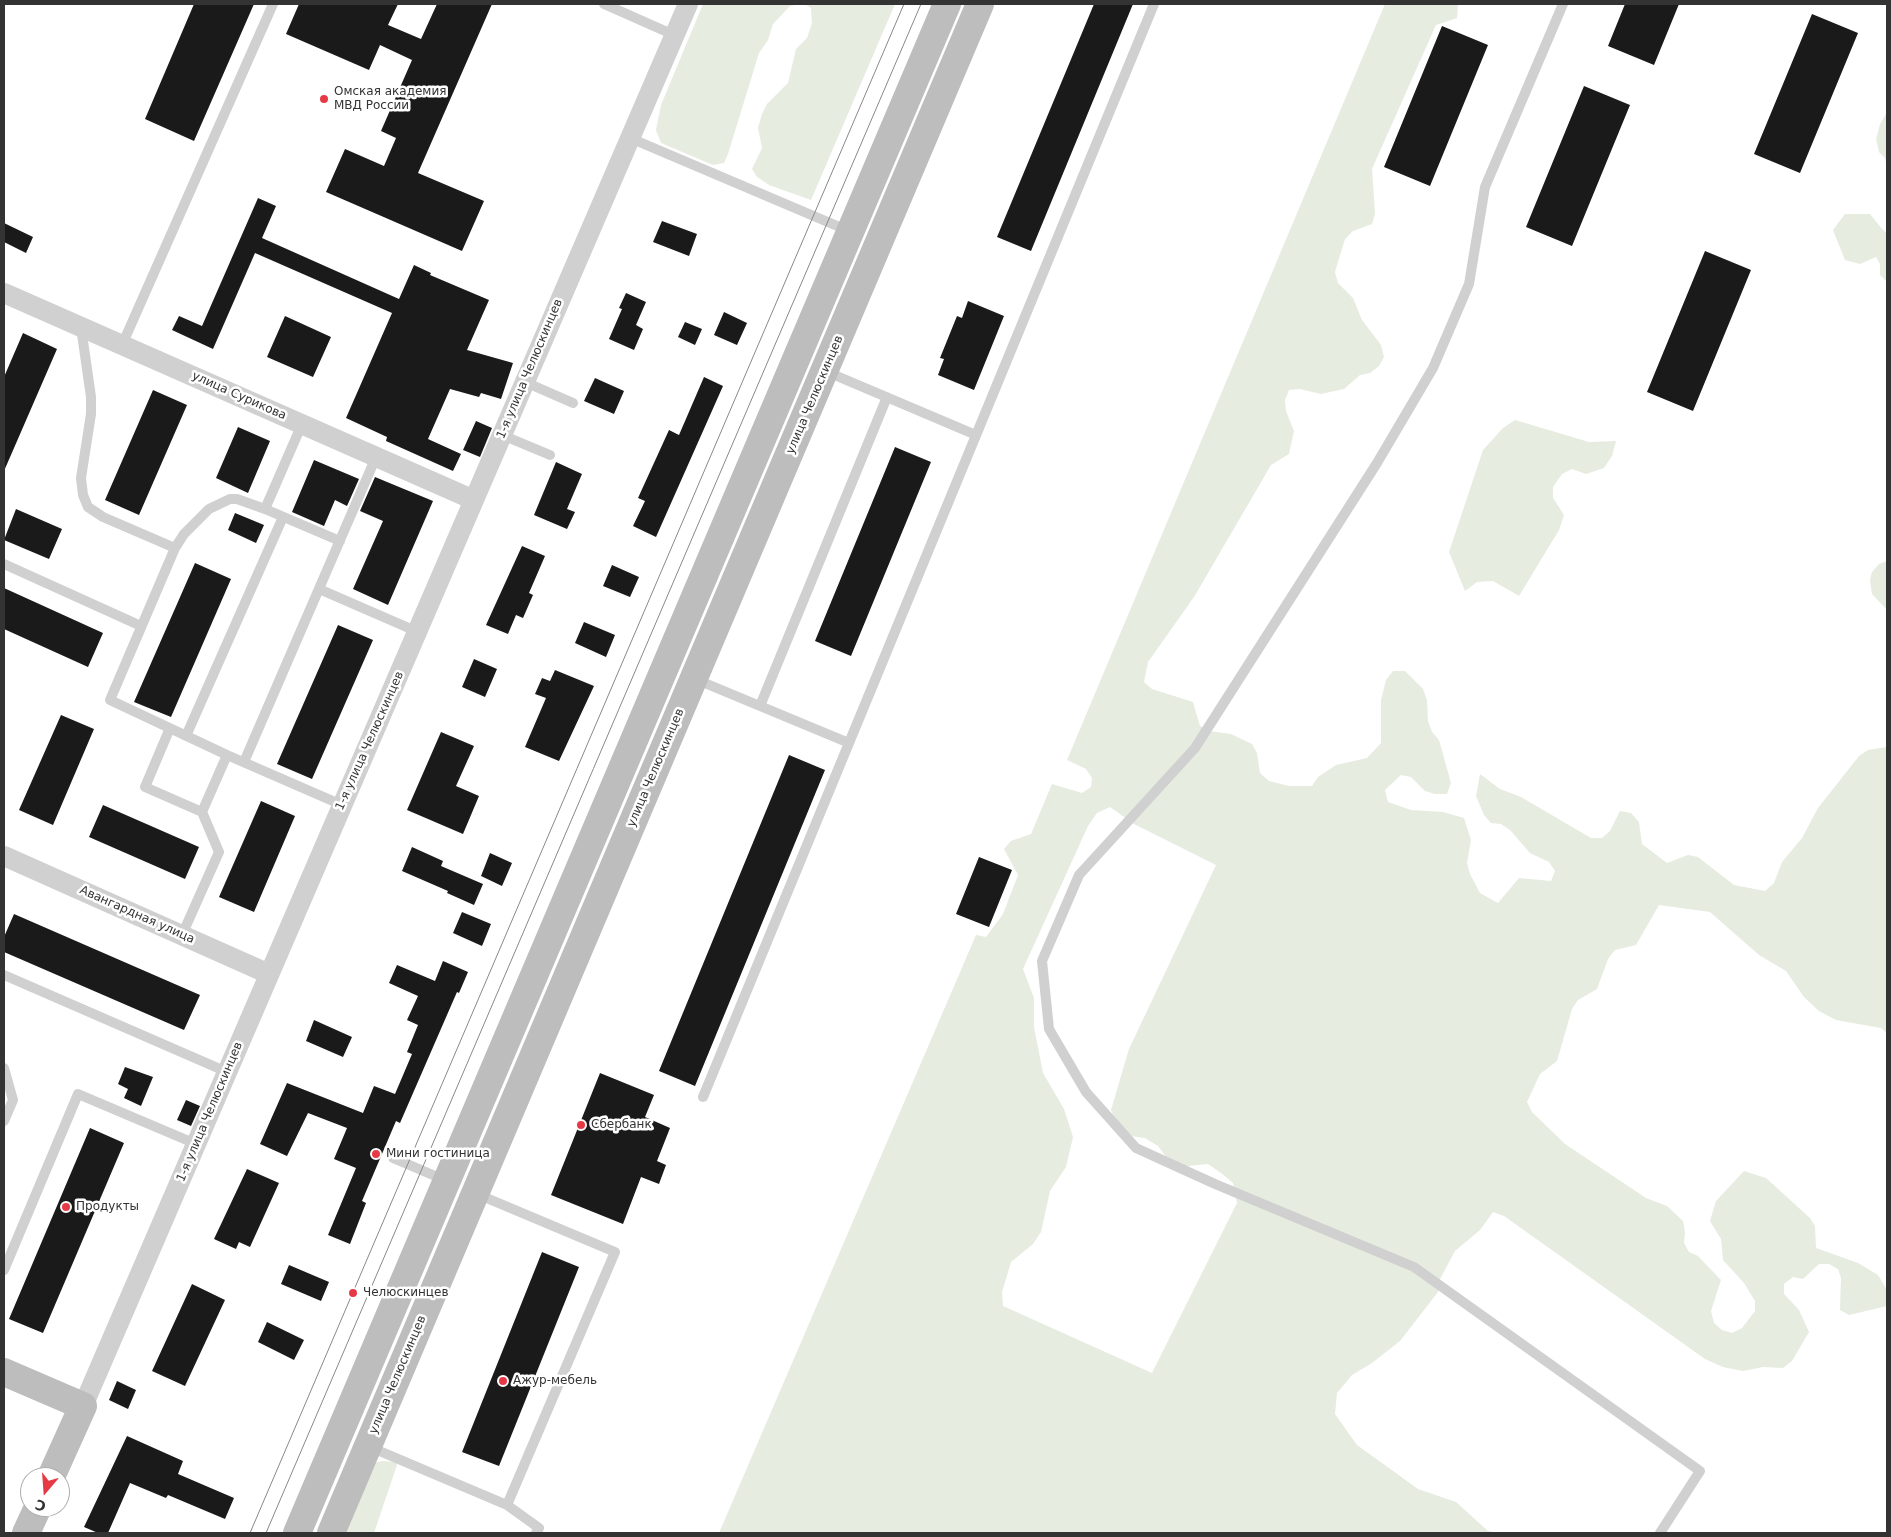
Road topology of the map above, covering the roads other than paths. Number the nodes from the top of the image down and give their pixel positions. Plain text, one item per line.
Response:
1 (274, 4) edge
2 (604, 4) edge
3 (688, 4) edge
4 (947, 4) edge
5 (980, 4) edge
6 (1154, 4) edge
7 (1563, 4) edge
8 (674, 35) junction
9 (630, 138) junction
10 (850, 231) junction
11 (880, 243) junction
12 (4, 293) edge
13 (81, 327) junction
14 (122, 345) junction
15 (796, 359) junction
16 (825, 371) junction
17 (524, 382) junction
18 (887, 397) junction
19 (573, 403) dead end
20 (302, 424) junction
21 (502, 434) junction
22 (976, 435) junction
23 (550, 455) dead end
24 (376, 457) junction
25 (474, 500) junction
26 (265, 509) junction
27 (283, 517) junction
28 (340, 541) junction
29 (175, 548) junction
30 (4, 564) edge
31 (319, 589) junction
32 (141, 626) junction
33 (418, 632) junction
34 (665, 667) junction
35 (694, 679) junction
36 (760, 706) junction
37 (170, 728) junction
38 (186, 736) junction
39 (849, 743) junction
40 (227, 755) junction
41 (244, 762) junction
42 (342, 805) junction
43 (202, 812) junction
44 (4, 856) edge
45 (182, 935) junction
46 (269, 974) junction
47 (4, 975) edge
48 (4, 1068) edge
49 (227, 1072) junction
50 (703, 1096) dead end
51 (4, 1122) edge
52 (196, 1144) junction
53 (393, 1158) dead end
54 (448, 1181) junction
55 (476, 1193) junction
56 (4, 1270) edge
57 (4, 1372) edge
58 (83, 1406) junction
59 (340, 1434) junction
60 (368, 1446) junction
61 (56, 1467) edge
62 (507, 1505) junction
63 (33, 1517) edge
64 (300, 1526) edge
65 (26, 1533) edge
66 (331, 1533) edge
67 (536, 1533) edge
68 (1660, 1533) edge

1 - 14 lane
2 - 8 lane
3 - 8 street, 1-я улица Челюскинцев
4 - 10 main road
5 - 11 main road, улица Челюскинцев
6 - 22 lane
7 - 68 lane
8 - 9 street, 1-я улица Челюскинцев
9 - 10 lane
9 - 17 street, 1-я улица Челюскинцев
10 - 11 main road
10 - 15 main road
11 - 16 main road, улица Челюскинцев
12 - 13 street, улица Сурикова
13 - 14 street, улица Сурикова
13 - 29 lane
14 - 20 street, улица Сурикова
15 - 16 main road
15 - 34 main road
16 - 18 lane
16 - 35 main road, улица Челюскинцев
17 - 19 lane
17 - 21 street, 1-я улица Челюскинцев
18 - 22 lane
18 - 36 lane
20 - 24 street, улица Сурикова
20 - 26 lane
21 - 23 lane
21 - 25 street, 1-я улица Челюскинцев
22 - 39 lane
24 - 25 street, улица Сурикова
24 - 28 lane
25 - 33 street, 1-я улица Челюскинцев
26 - 27 lane
26 - 29 lane
27 - 28 lane
27 - 38 lane
28 - 31 lane
29 - 32 lane
30 - 32 lane
31 - 33 lane
31 - 41 lane
32 - 37 lane
33 - 42 street, 1-я улица Челюскинцев
34 - 35 main road
34 - 54 main road
35 - 36 lane
35 - 55 main road, улица Челюскинцев
36 - 39 lane
37 - 38 lane
37 - 43 lane
38 - 40 lane
39 - 50 lane
40 - 41 lane
40 - 43 lane
41 - 42 lane
42 - 46 street, 1-я улица Челюскинцев
43 - 45 lane
44 - 45 street, Авангардная улица
45 - 46 street, Авангардная улица
46 - 49 street, 1-я улица Челюскинцев
47 - 49 lane
48 - 51 lane
49 - 52 street, 1-я улица Челюскинцев
52 - 56 lane
52 - 58 street, 1-я улица Челюскинцев
53 - 54 lane
54 - 55 main road
54 - 59 main road
55 - 60 main road, улица Челюскинцев
55 - 62 lane
57 - 58 main road
58 - 61 main road, 1-я улица Челюскинцев
59 - 60 main road
59 - 64 main road
60 - 62 lane
60 - 66 main road, улица Челюскинцев
62 - 67 lane
63 - 65 main road

